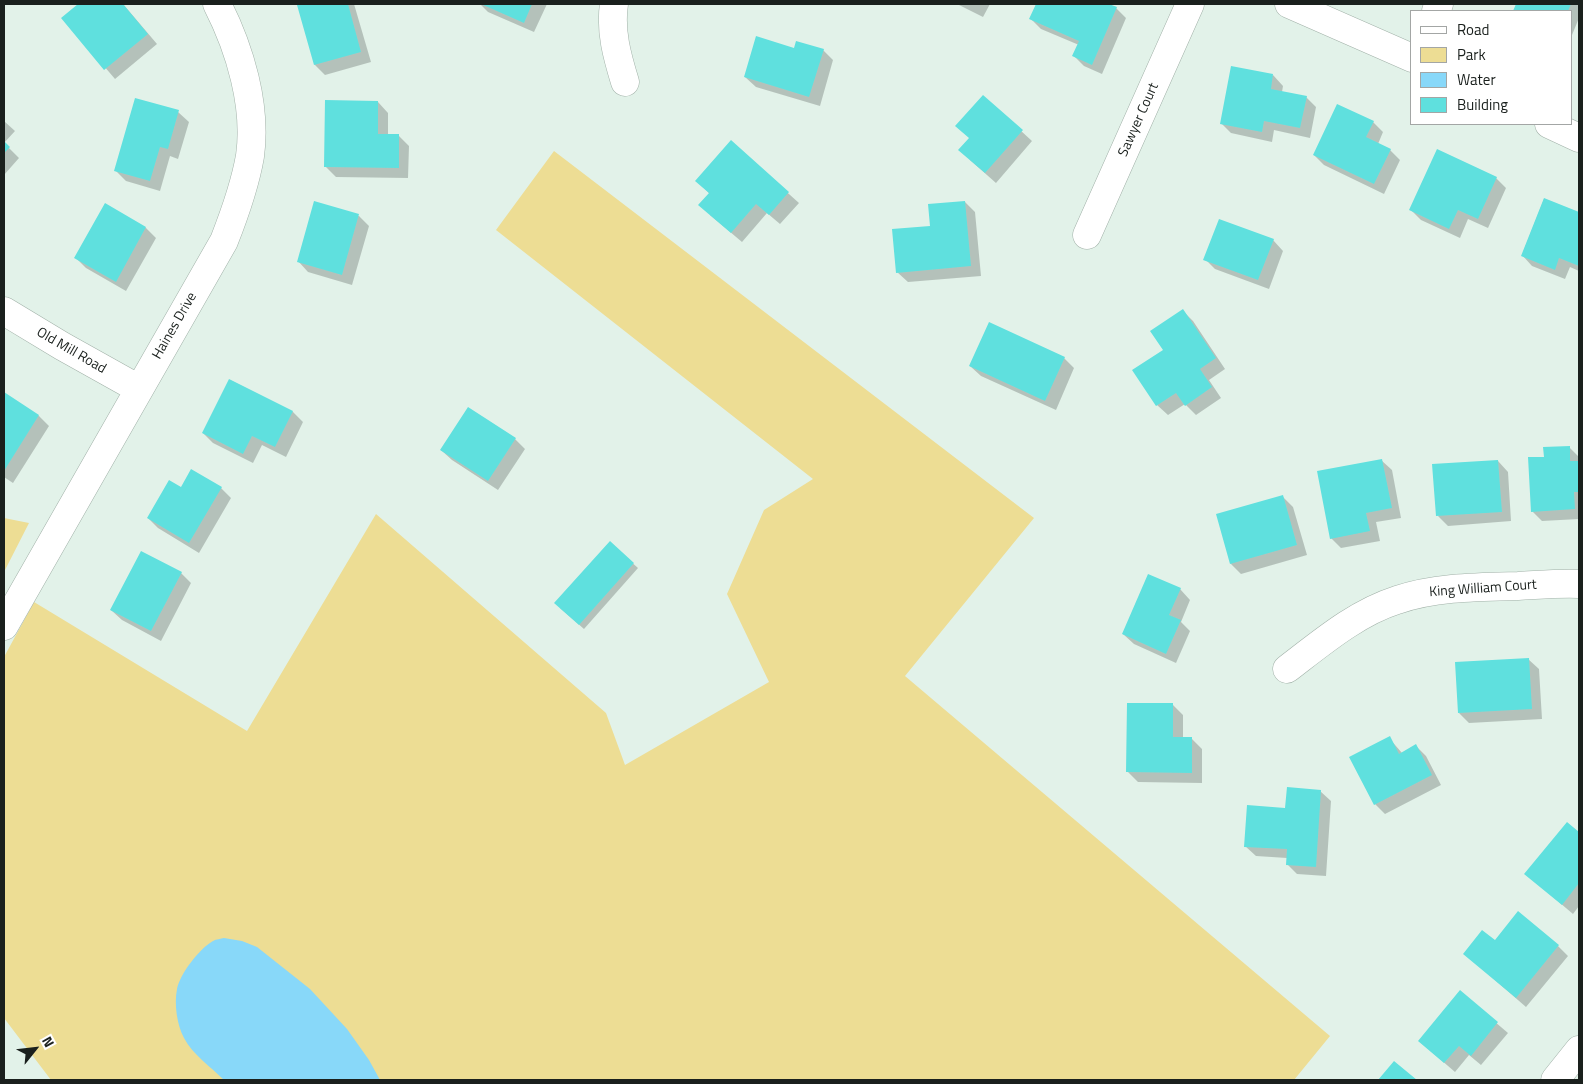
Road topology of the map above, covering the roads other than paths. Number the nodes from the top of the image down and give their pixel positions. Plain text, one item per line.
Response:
1 (217, 4) edge
2 (614, 4) edge
3 (1190, 4) edge
4 (1289, 4) edge
5 (1410, 57) edge
6 (625, 82) dead end
7 (1551, 125) edge
8 (1579, 138) edge
9 (1087, 235) dead end
10 (4, 311) edge
11 (139, 388) junction
12 (1579, 584) edge
13 (4, 626) edge
14 (1288, 668) dead end
15 (1579, 1050) edge
16 (1555, 1080) edge

1 - 11 street, Haines Drive
2 - 6 street
3 - 9 street, Sawyer Court
4 - 5 street
7 - 8 street
10 - 11 street, Old Mill Road
11 - 13 street, Haines Drive
12 - 14 street, King William Court
15 - 16 street

